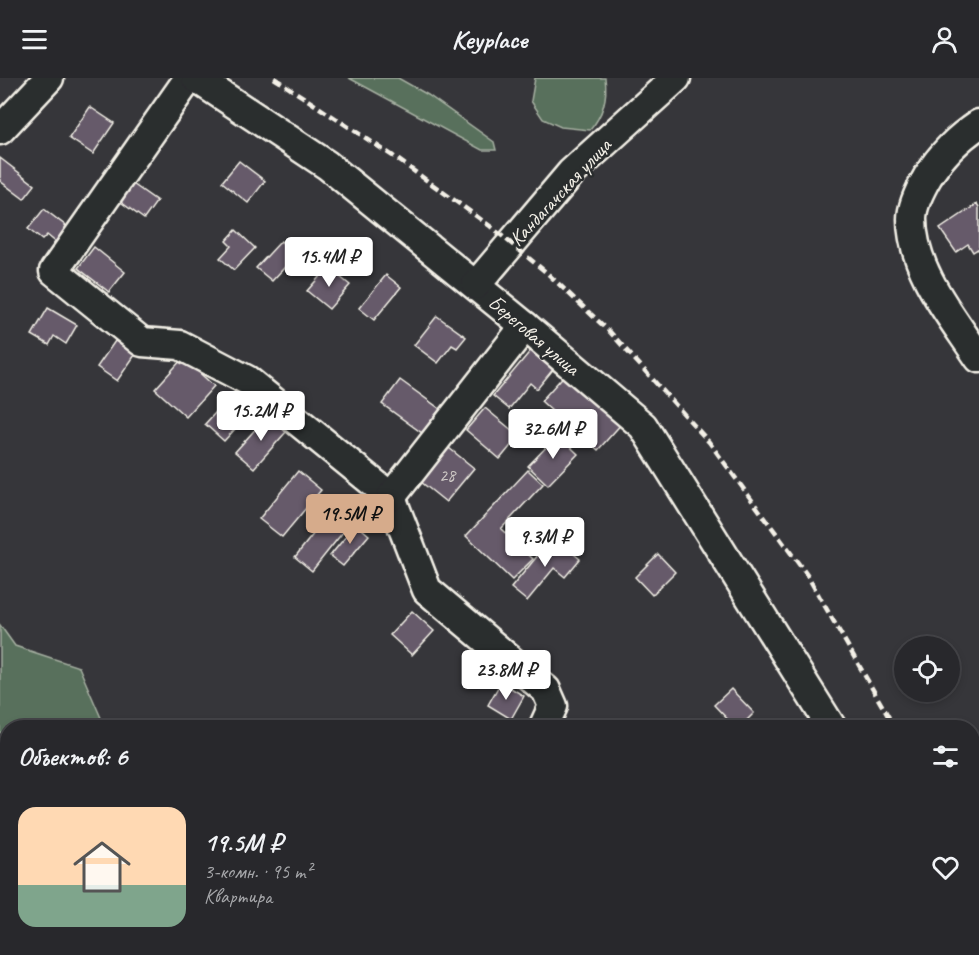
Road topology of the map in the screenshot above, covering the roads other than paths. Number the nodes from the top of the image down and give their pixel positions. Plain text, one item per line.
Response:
1 (50, 78) edge
2 (189, 78) edge
3 (196, 78) edge
4 (676, 78) edge
5 (979, 124) edge
6 (0, 130) edge
7 (476, 285) junction
8 (525, 326) junction
9 (979, 358) edge
10 (391, 497) junction
11 (547, 720) edge
12 (826, 720) edge

1 - 6 street
2 - 10 street
3 - 7 street, Береговая улица
4 - 7 street, Кандагачская улица
5 - 9 street
7 - 8 street, Береговая улица
8 - 10 street
8 - 12 street, Береговая улица
10 - 11 street

